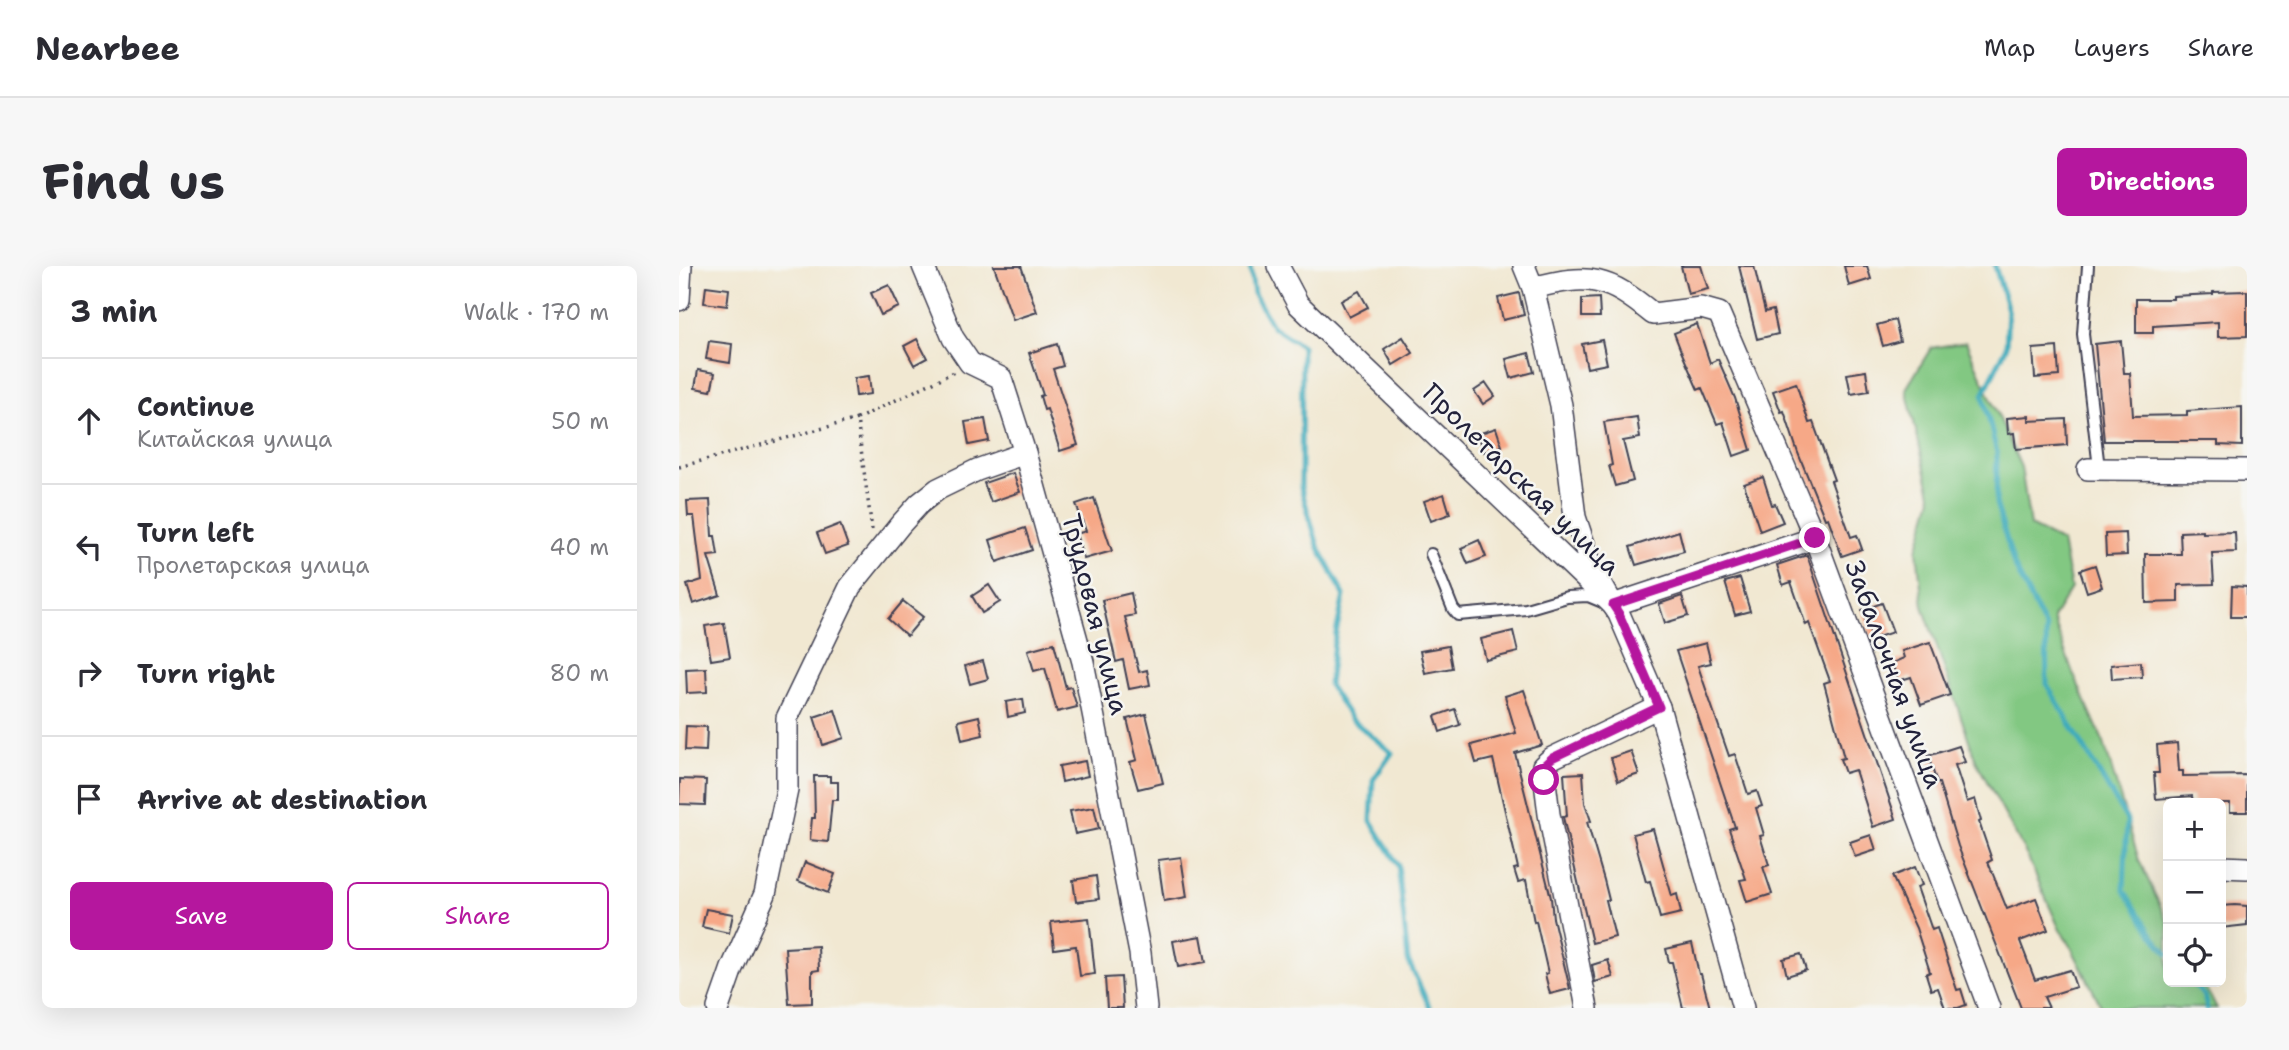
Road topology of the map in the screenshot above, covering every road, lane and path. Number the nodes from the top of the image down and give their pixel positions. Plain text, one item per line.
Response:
1 (681, 266) edge
2 (923, 266) edge
3 (1278, 266) edge
4 (1524, 266) edge
5 (2088, 266) edge
6 (1533, 288) junction
7 (679, 300) edge
8 (970, 363) junction
9 (857, 419) junction
10 (1025, 453) junction
11 (679, 467) edge
12 (2094, 468) joint
13 (2247, 470) edge
14 (1815, 538) junction
15 (876, 552) junction
16 (1431, 554) dead end
17 (1613, 605) junction
18 (1659, 707) junction
19 (2226, 867) edge
20 (2247, 868) edge
21 (718, 1008) edge
22 (1146, 1008) edge
23 (1587, 1008) edge
24 (1743, 1008) edge
25 (1989, 1008) edge

1 - 7 street
2 - 8 street
3 - 17 street, Пролетарская улица
4 - 6 street
5 - 12 lane
6 - 14 street, Забалочная улица
6 - 17 street
8 - 9 path
8 - 10 street, Трудовая улица
9 - 11 path
9 - 15 path
10 - 15 street
10 - 22 street, Трудовая улица
12 - 13 street
14 - 17 street
14 - 25 street, Забалочная улица
15 - 21 street
16 - 17 lane
17 - 18 street, Пролетарская улица
18 - 23 street
18 - 24 street, Пролетарская улица
19 - 20 street

